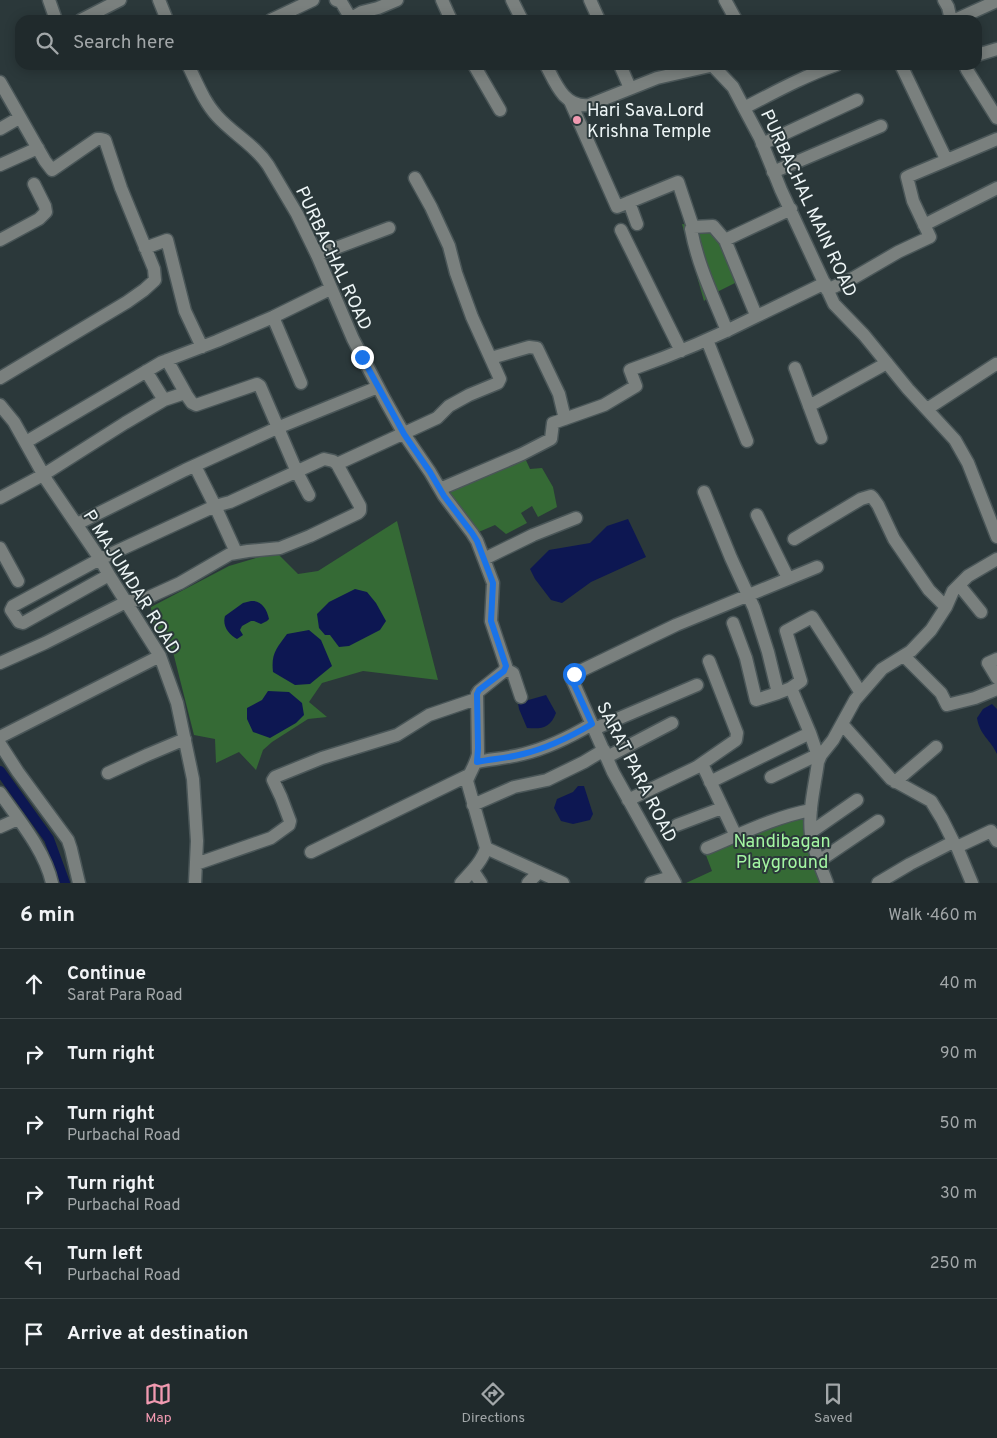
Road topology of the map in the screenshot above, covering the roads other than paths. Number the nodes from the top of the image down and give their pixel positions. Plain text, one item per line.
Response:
1 (49, 0) edge
2 (120, 0) edge
3 (159, 0) edge
4 (313, 0) edge
5 (396, 0) edge
6 (442, 0) edge
7 (512, 0) edge
8 (590, 0) edge
9 (725, 0) edge
10 (944, 0) edge
11 (341, 1) edge
12 (997, 1) edge
13 (54, 15) edge
14 (90, 15) edge
15 (165, 15) edge
16 (282, 15) edge
17 (347, 15) edge
18 (356, 15) edge
19 (449, 15) edge
20 (520, 15) edge
21 (597, 15) edge
22 (733, 15) edge
23 (950, 15) edge
24 (966, 15) edge
25 (997, 49) edge
26 (982, 54) edge
27 (190, 70) edge
28 (477, 70) edge
29 (549, 70) edge
30 (622, 70) edge
31 (688, 70) edge
32 (717, 70) edge
33 (822, 70) edge
34 (903, 70) edge
35 (967, 70) edge
36 (0, 82) edge
37 (630, 88) junction
38 (570, 100) junction
39 (857, 100) dead end
40 (744, 108) junction
41 (500, 110) dead end
42 (19, 118) junction
43 (997, 118) edge
44 (881, 126) dead end
45 (0, 130) edge
46 (997, 139) edge
47 (762, 144) junction
48 (38, 148) junction
49 (946, 160) junction
50 (0, 165) edge
51 (773, 172) junction
52 (415, 178) dead end
53 (34, 184) dead end
54 (997, 188) edge
55 (629, 202) junction
56 (791, 209) junction
57 (637, 224) dead end
58 (924, 225) junction
59 (693, 227) junction
60 (389, 228) dead end
61 (621, 230) dead end
62 (0, 240) edge
63 (725, 240) junction
64 (145, 248) junction
65 (317, 255) junction
66 (826, 286) junction
67 (330, 289) junction
68 (757, 316) junction
69 (273, 317) junction
70 (728, 331) junction
71 (707, 340) junction
72 (202, 347) junction
73 (681, 351) junction
74 (491, 358) junction
75 (167, 360) junction
76 (887, 363) junction
77 (997, 365) edge
78 (795, 368) dead end
79 (146, 370) junction
80 (0, 378) edge
81 (301, 383) dead end
82 (378, 386) junction
83 (186, 394) junction
84 (164, 400) junction
85 (0, 405) edge
86 (809, 406) junction
87 (927, 409) junction
88 (565, 419) junction
89 (277, 428) junction
90 (404, 434) junction
91 (821, 438) dead end
92 (748, 440) dead end
93 (26, 442) junction
94 (337, 464) junction
95 (195, 466) junction
96 (297, 472) junction
97 (43, 475) junction
98 (440, 489) junction
99 (704, 492) dead end
100 (309, 495) dead end
101 (0, 498) edge
102 (215, 506) junction
103 (757, 515) dead end
104 (576, 518) dead end
105 (77, 524) junction
106 (997, 537) edge
107 (794, 539) dead end
108 (0, 548) edge
109 (236, 552) junction
110 (100, 559) junction
111 (484, 559) junction
112 (997, 559) edge
113 (817, 567) dead end
114 (109, 575) junction
115 (788, 578) junction
116 (18, 581) dead end
117 (959, 585) junction
118 (748, 595) junction
119 (126, 602) junction
120 (946, 607) junction
121 (981, 612) dead end
122 (733, 623) dead end
123 (160, 656) junction
124 (904, 656) junction
125 (997, 659) edge
126 (709, 661) dead end
127 (0, 663) edge
128 (505, 669) junction
129 (997, 678) edge
130 (697, 685) dead end
131 (790, 688) junction
132 (997, 689) edge
133 (862, 692) junction
134 (778, 693) junction
135 (521, 697) dead end
136 (476, 700) junction
137 (672, 723) dead end
138 (842, 724) junction
139 (593, 727) junction
140 (810, 733) junction
141 (0, 737) edge
142 (185, 739) junction
143 (0, 744) edge
144 (936, 747) dead end
145 (605, 753) junction
146 (818, 757) junction
147 (477, 762) junction
148 (702, 764) junction
149 (108, 773) dead end
150 (469, 775) junction
151 (771, 777) dead end
152 (710, 782) junction
153 (896, 782) junction
154 (0, 793) edge
155 (628, 800) junction
156 (857, 800) dead end
157 (473, 805) junction
158 (722, 808) junction
159 (811, 810) junction
160 (18, 819) junction
161 (878, 821) dead end
162 (677, 825) dead end
163 (0, 828) edge
164 (811, 832) junction
165 (736, 836) junction
166 (997, 841) edge
167 (955, 844) junction
168 (486, 848) junction
169 (707, 848) dead end
170 (311, 852) dead end
171 (819, 861) junction
172 (196, 864) junction
173 (473, 870) junction
174 (539, 872) junction
175 (673, 880) edge
176 (52, 883) edge
177 (79, 883) edge
178 (195, 883) edge
179 (461, 883) edge
180 (481, 883) edge
181 (528, 883) edge
182 (563, 883) edge
183 (651, 883) edge
184 (827, 883) edge
185 (878, 883) edge
186 (972, 883) edge

1 - 13 street
2 - 14 street
3 - 15 street
4 - 16 street
5 - 18 street
6 - 19 street
7 - 20 street
8 - 21 street
9 - 22 street
10 - 23 street
11 - 17 street
12 - 24 street
25 - 26 street
27 - 65 street, PURBACHAL ROAD
28 - 41 street
29 - 38 street
30 - 37 street
31 - 37 street, PURBACHAL MAIN ROAD
32 - 40 street, PURBACHAL MAIN ROAD
33 - 40 street
34 - 49 street
35 - 43 street
36 - 42 street
37 - 38 street, PURBACHAL MAIN ROAD
38 - 55 street
39 - 47 street
40 - 47 street, PURBACHAL MAIN ROAD
42 - 45 street
42 - 48 street
44 - 51 street
46 - 49 street
47 - 51 street, PURBACHAL MAIN ROAD
48 - 50 street
48 - 64 street
49 - 58 street
51 - 56 street, PURBACHAL MAIN ROAD
52 - 74 street
53 - 62 street
54 - 58 street
55 - 57 street
55 - 59 street
56 - 63 street
56 - 66 street, PURBACHAL MAIN ROAD
58 - 66 street
59 - 63 street
59 - 70 street
60 - 65 street
61 - 73 street
63 - 68 street
64 - 72 street
64 - 80 street
65 - 67 street, PURBACHAL ROAD
66 - 68 street
66 - 76 street, PURBACHAL MAIN ROAD
67 - 69 street
67 - 82 street, PURBACHAL ROAD
68 - 70 street
69 - 72 street
69 - 81 street
70 - 71 street
71 - 73 street
71 - 92 street
72 - 75 street
73 - 88 street
74 - 88 street
74 - 90 street
75 - 79 street
75 - 83 street
76 - 86 street
76 - 87 street, PURBACHAL MAIN ROAD
77 - 87 street
78 - 86 street
79 - 84 street
79 - 93 street
82 - 89 street
82 - 90 street, PURBACHAL ROAD
83 - 84 street
83 - 89 street
84 - 97 street
85 - 93 street, P MAJUMDAR ROAD
86 - 91 street
87 - 106 street, PURBACHAL MAIN ROAD
88 - 98 street
89 - 95 street
89 - 96 street
90 - 94 street
90 - 98 street, PURBACHAL ROAD
93 - 97 street, P MAJUMDAR ROAD
94 - 96 street
94 - 109 street
95 - 102 street
95 - 105 street
96 - 100 street
96 - 102 street
97 - 101 street
97 - 105 street, P MAJUMDAR ROAD
98 - 111 street, PURBACHAL ROAD
99 - 118 street
102 - 109 street
102 - 110 street
103 - 115 street
104 - 111 street
105 - 110 street, P MAJUMDAR ROAD
107 - 120 street
108 - 116 street
109 - 119 street
110 - 114 street, P MAJUMDAR ROAD
110 - 114 street
111 - 128 street, PURBACHAL ROAD
112 - 117 street
113 - 115 street
114 - 119 street, P MAJUMDAR ROAD
115 - 118 street
117 - 120 street
117 - 121 street
118 - 134 street
118 - 139 street, SARAT PARA ROAD
119 - 123 street, P MAJUMDAR ROAD
119 - 127 street
120 - 124 street
122 - 134 street
123 - 141 street
123 - 142 street, P MAJUMDAR ROAD
124 - 132 street
124 - 133 street
125 - 129 street
126 - 148 street
128 - 135 street
128 - 136 street
130 - 139 street
131 - 133 street
131 - 134 street
131 - 140 street
133 - 138 street
136 - 147 street
136 - 172 street
137 - 145 street
138 - 146 street
138 - 153 street
139 - 145 street, SARAT PARA ROAD
139 - 147 street
140 - 146 street
140 - 152 street
142 - 149 street
142 - 172 street, P MAJUMDAR ROAD
143 - 177 street
144 - 153 street
145 - 155 street, SARAT PARA ROAD
145 - 157 street
146 - 151 street
146 - 159 street
147 - 150 street
148 - 152 street
148 - 155 street
150 - 157 street
150 - 170 street
152 - 158 street
153 - 167 street
154 - 160 street
155 - 175 street, SARAT PARA ROAD
156 - 164 street
157 - 168 street
158 - 162 street
158 - 165 street
159 - 164 street
159 - 165 street
160 - 163 street
160 - 176 street
161 - 171 street
164 - 171 street
165 - 169 street
166 - 167 street
167 - 185 street
167 - 186 street
168 - 173 street
168 - 174 street
171 - 184 street
172 - 178 street, P MAJUMDAR ROAD
173 - 179 street
173 - 180 street
174 - 181 street
174 - 182 street
175 - 183 street

